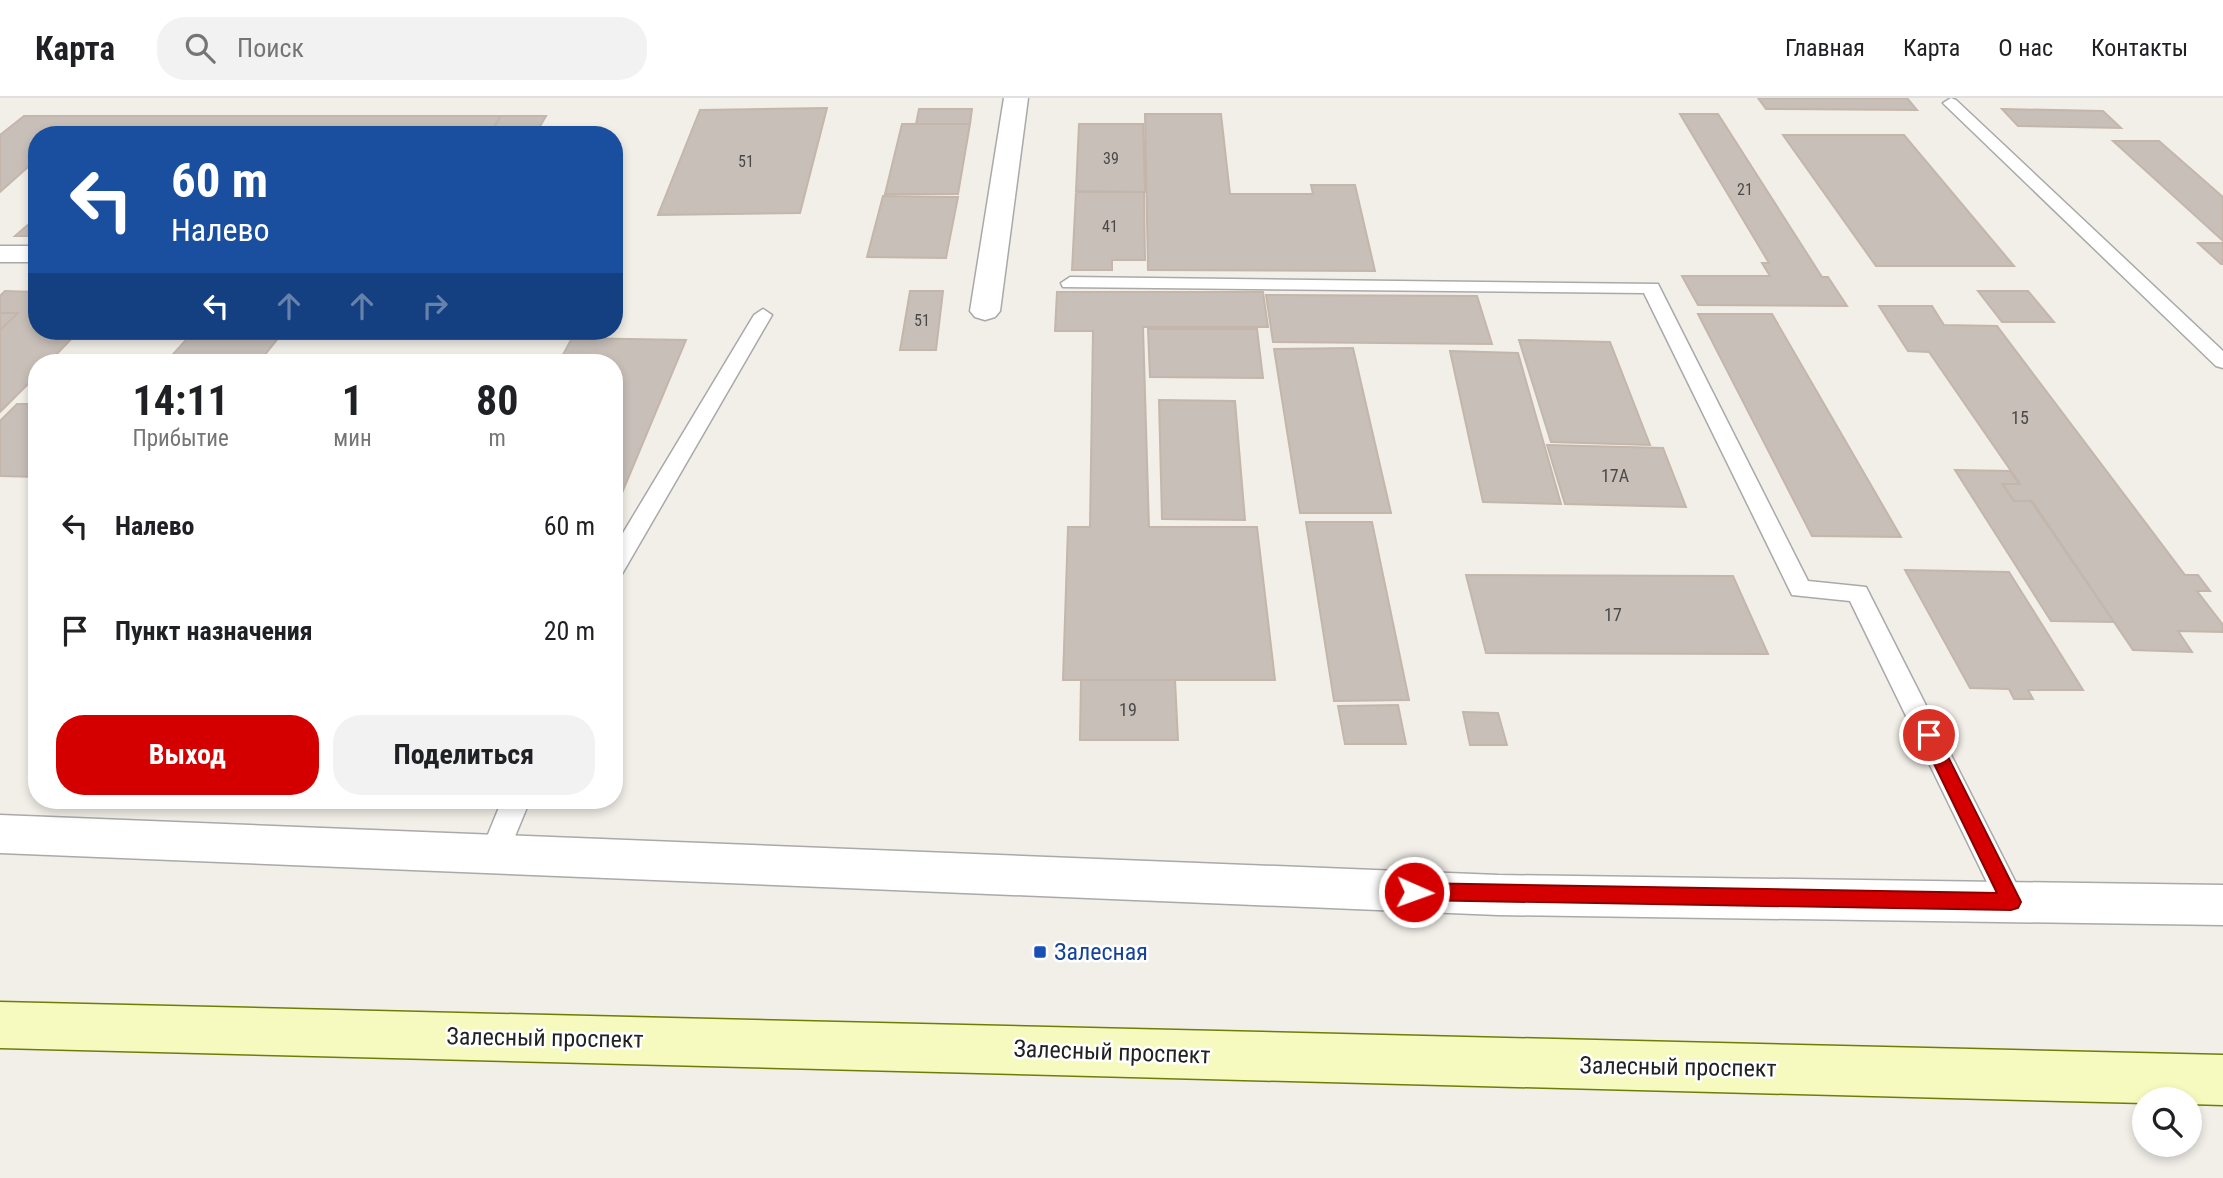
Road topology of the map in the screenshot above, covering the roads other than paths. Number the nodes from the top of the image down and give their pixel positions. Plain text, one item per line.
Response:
1 (1016, 98) edge
2 (1951, 103) dead end
3 (0, 254) edge
4 (28, 254) edge
5 (1070, 283) dead end
6 (985, 311) dead end
7 (763, 315) dead end
8 (2223, 362) edge
9 (623, 553) edge
10 (512, 809) edge
11 (0, 834) edge
12 (494, 854) junction
13 (2011, 902) junction
14 (2218, 912) edge
15 (0, 1025) edge
16 (2223, 1080) edge

1 - 6 street
2 - 8 lane
3 - 4 street
5 - 13 lane
7 - 9 lane
10 - 12 lane
11 - 12 street
12 - 13 street
13 - 14 street
15 - 16 street, Залесный проспект

